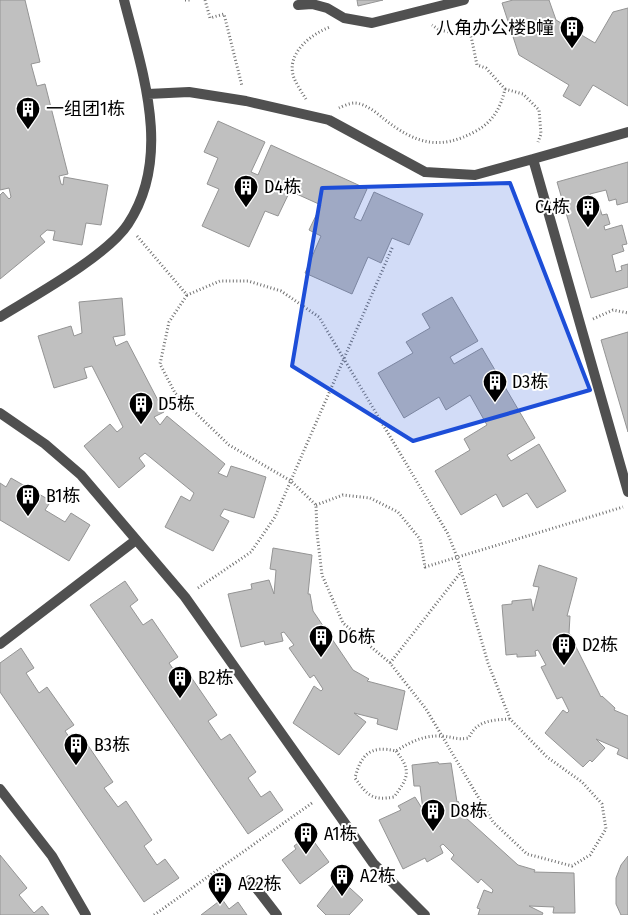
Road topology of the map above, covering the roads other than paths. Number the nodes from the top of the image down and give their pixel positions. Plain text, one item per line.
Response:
1 (124, 0) edge
2 (464, 0) edge
3 (298, 5) dead end
4 (148, 94) junction
5 (628, 132) edge
6 (533, 159) junction
7 (0, 317) edge
8 (0, 414) edge
9 (628, 492) edge
10 (136, 540) junction
11 (0, 644) edge
12 (0, 789) edge
13 (250, 880) dead end
14 (86, 915) edge
15 (277, 915) edge
16 (426, 915) edge

1 - 4 lane
2 - 3 lane
4 - 6 lane
4 - 7 lane
5 - 6 lane
6 - 9 lane
8 - 10 lane
10 - 11 lane
10 - 16 lane
12 - 14 lane
13 - 15 lane

